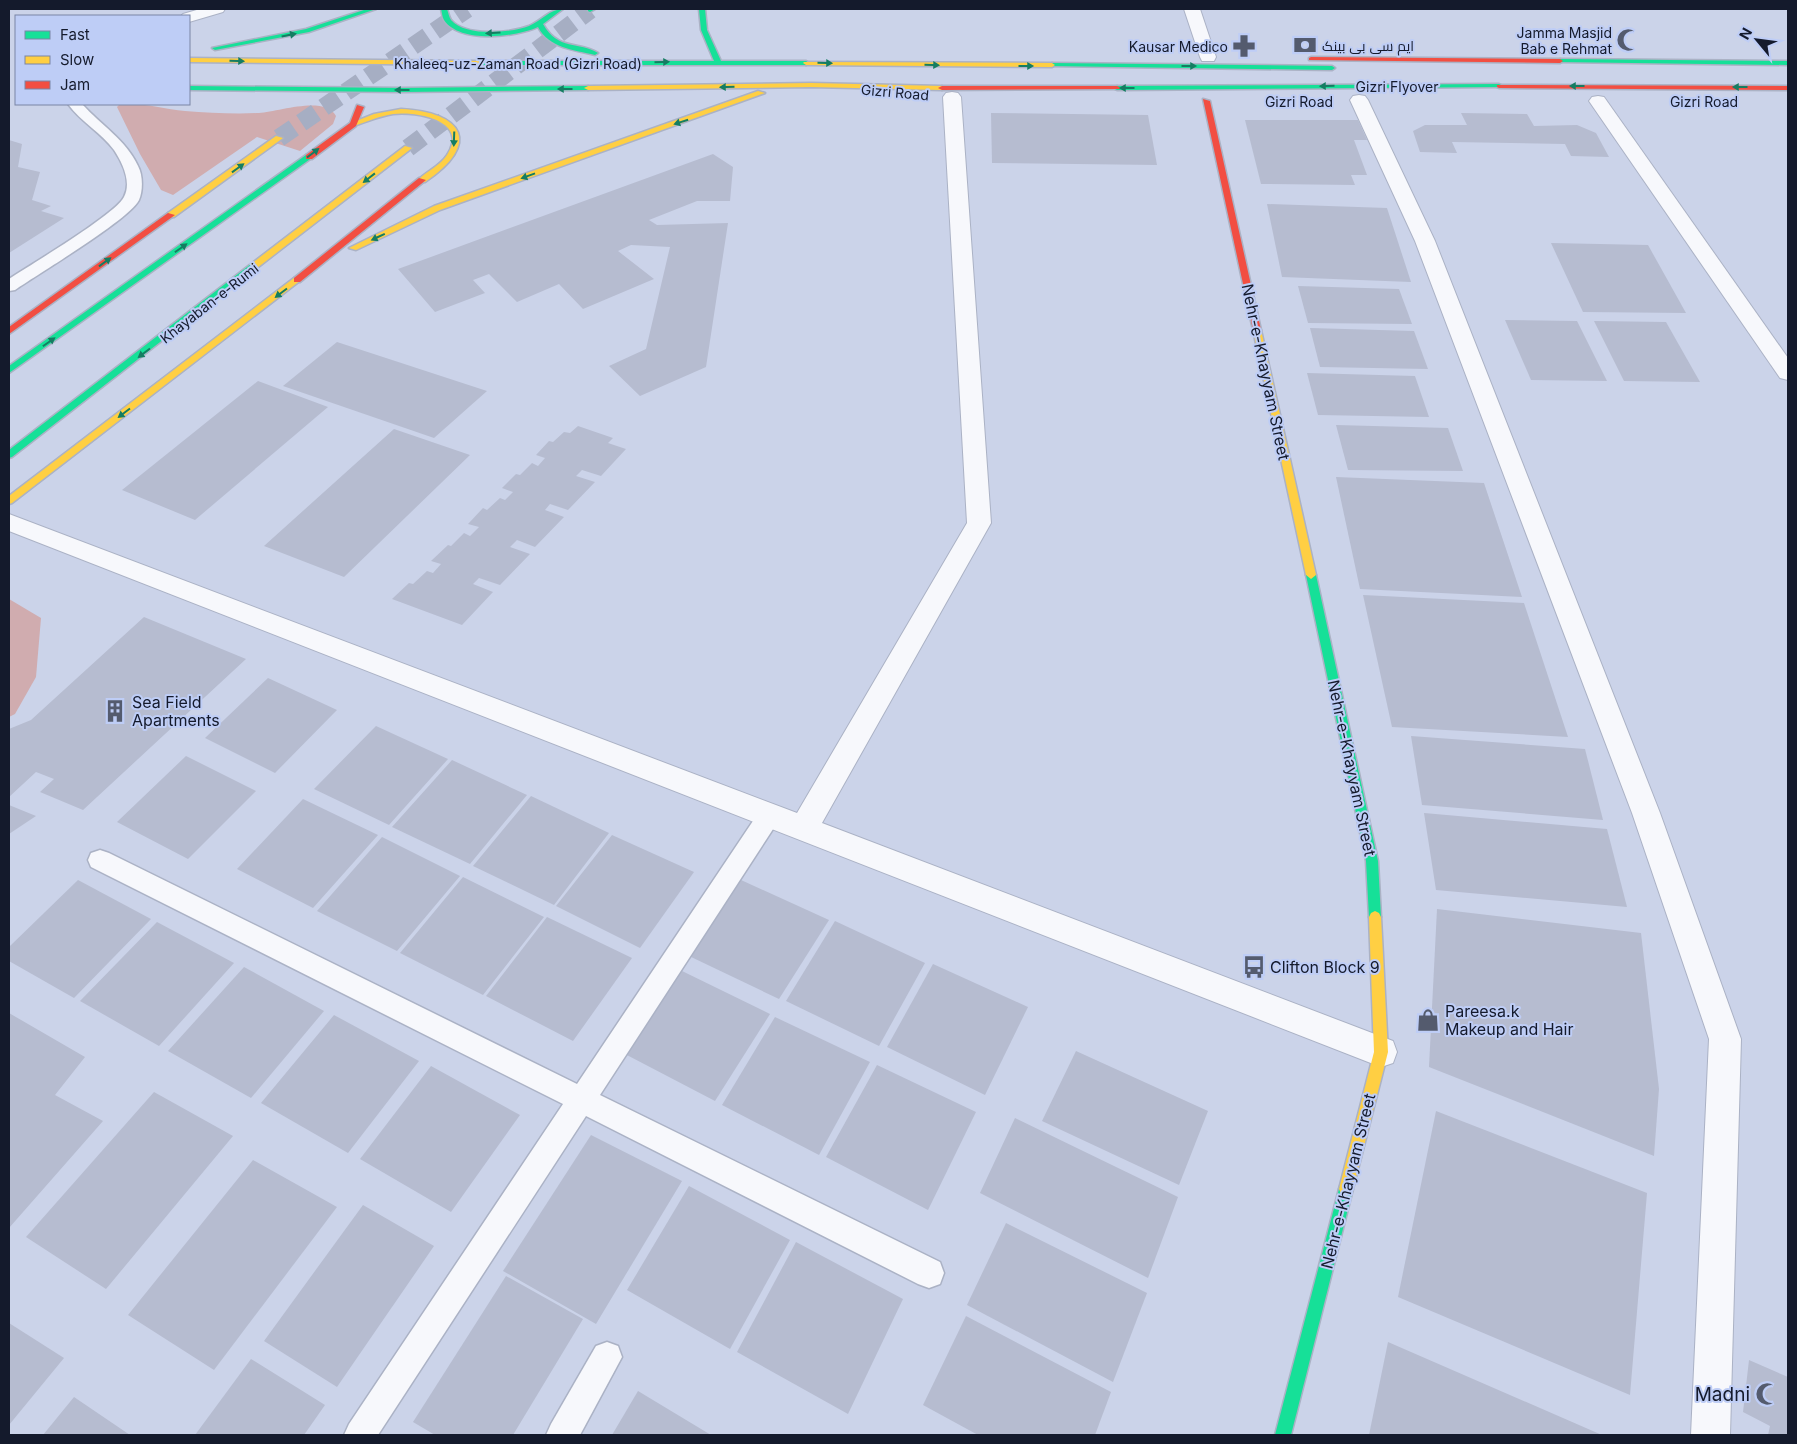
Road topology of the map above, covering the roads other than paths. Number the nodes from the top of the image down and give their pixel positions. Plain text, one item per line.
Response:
1 (217, 9) edge
2 (373, 9) edge
3 (444, 9) edge
4 (560, 9) edge
5 (702, 9) edge
6 (1192, 9) edge
7 (190, 16) edge
8 (540, 24) junction
9 (190, 52) edge
10 (1208, 57) junction
11 (190, 60) edge
12 (642, 62) junction
13 (718, 62) junction
14 (848, 63) junction
15 (1788, 63) edge
16 (1788, 72) edge
17 (776, 86) junction
18 (811, 86) junction
19 (190, 88) edge
20 (1788, 88) edge
21 (335, 89) junction
22 (952, 97) junction
23 (1076, 100) dead end
24 (1359, 100) dead end
25 (1206, 101) dead end
26 (1601, 101) dead end
27 (76, 105) edge
28 (353, 124) junction
29 (279, 138) tunnel mouth
30 (408, 148) tunnel mouth
31 (320, 263) junction
32 (9, 286) edge
33 (9, 330) edge
34 (1781, 351) edge
35 (9, 370) edge
36 (1788, 373) edge
37 (9, 455) edge
38 (9, 501) edge
39 (9, 522) edge
40 (769, 816) junction
41 (803, 829) junction
42 (100, 860) dead end
43 (1381, 1052) junction
44 (582, 1100) junction
45 (929, 1272) dead end
46 (607, 1357) dead end
47 (360, 1435) edge
48 (562, 1435) edge
49 (1282, 1435) edge
50 (1711, 1435) edge

1 - 7 street
9 -> 2 main road
8 -> 3 main road
4 - 8 main road
5 - 13 main road
6 - 10 street
8 - 12 main road
10 - 14 main road, Gizri Road
10 - 15 main road, Gizri Road
11 -> 12 main road, Khaleeq-uz-Zaman Road (Gizri Road)
12 -> 13 main road, Khaleeq-uz-Zaman Road (Gizri Road)
13 -> 14 main road, Khaleeq-uz-Zaman Road (Gizri Road)
14 -> 16 main road, Gizri Flyover
17 - 18 main road, Khaleeq-uz-Zaman Road (Gizri Road)
17 -> 21 main road, Khaleeq-uz-Zaman Road (Gizri Road)
17 -> 31 main road
20 -> 18 main road, Gizri Flyover
18 - 22 main road, Gizri Road
19 - 21 main road, Khaleeq-uz-Zaman Road (Gizri Road)
21 - 28 main road
22 - 23 main road, Gizri Road
22 - 41 street
24 - 50 street
25 - 43 main road, Nehr-e-Khayyam Street
26 - 34 street
27 - 32 lane
28 -> 31 main road
35 -> 28 main road
33 -> 29 main road
30 -> 37 main road, Khayaban-e-Rumi
31 -> 38 main road
34 - 36 street
39 - 40 street
40 - 41 street
40 - 44 lane
41 - 43 street
42 - 44 lane
43 - 49 main road, Nehr-e-Khayyam Street
44 - 45 lane
44 - 47 lane
46 - 48 lane

